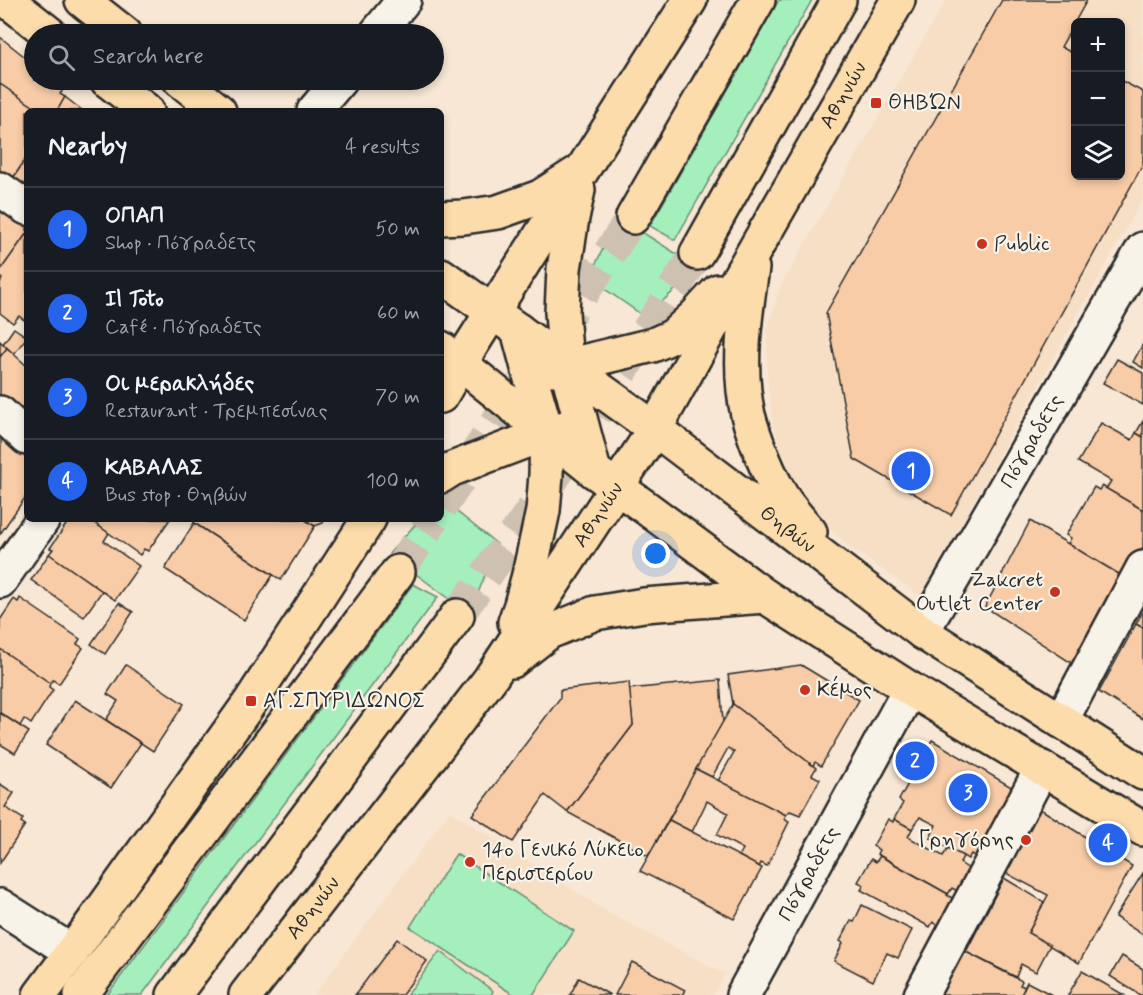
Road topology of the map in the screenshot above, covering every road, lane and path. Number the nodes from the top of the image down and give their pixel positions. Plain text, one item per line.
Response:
1 (7, 0) edge
2 (82, 0) edge
3 (690, 0) edge
4 (758, 0) edge
5 (839, 0) edge
6 (898, 0) edge
7 (37, 24) edge
8 (112, 24) edge
9 (120, 90) edge
10 (193, 90) edge
11 (332, 90) edge
12 (143, 108) edge
13 (215, 108) edge
14 (317, 108) edge
15 (583, 170) junction
16 (0, 189) edge
17 (24, 206) edge
18 (633, 217) tunnel mouth
19 (444, 218) edge
20 (1143, 249) edge
21 (754, 251) junction
22 (697, 253) tunnel mouth
23 (444, 277) edge
24 (506, 321) junction
25 (461, 364) edge
26 (566, 365) junction
27 (530, 375) junction
28 (444, 391) edge
29 (626, 408) junction
30 (0, 413) edge
31 (581, 424) junction
32 (655, 429) junction
33 (547, 433) junction
34 (24, 435) edge
35 (444, 474) edge
36 (605, 479) junction
37 (40, 522) edge
38 (368, 523) edge
39 (836, 567) junction
40 (1143, 568) edge
41 (398, 572) tunnel mouth
42 (0, 581) edge
43 (765, 596) junction
44 (457, 616) tunnel mouth
45 (922, 632) junction
46 (489, 679) junction
47 (910, 689) junction
48 (1061, 721) junction
49 (1042, 768) junction
50 (1143, 773) edge
51 (1143, 830) edge
52 (0, 906) edge
53 (72, 952) junction
54 (39, 995) edge
55 (81, 995) edge
56 (174, 995) edge
57 (246, 995) edge
58 (742, 995) edge
59 (921, 995) edge

1 - 7 main road
2 - 8 main road
3 - 15 main road
4 - 18 main road
5 - 22 main road
6 - 21 main road, Αθηνών
9 - 12 main road
10 - 13 main road
11 - 14 street
15 - 19 main road
15 - 24 main road
15 - 26 main road
16 - 17 street
20 - 45 street, Πόγραδετς
21 - 26 main road
21 - 32 main road, Αθηνών
21 - 39 main road
23 - 24 main road, Θηβών
24 - 25 main road
24 - 26 main road, Θηβών
24 - 27 main road
25 - 27 main road
25 - 28 main road
25 - 33 main road
26 - 27 main road
26 - 29 main road, Θηβών
26 - 31 main road
27 - 33 main road
29 - 31 main road
29 - 32 main road, Θηβών
30 - 34 street
31 - 33 main road
31 - 36 main road
32 - 36 main road, Αθηνών
32 - 39 main road, Θηβών
33 - 35 main road
33 - 36 main road
33 - 46 main road
36 - 43 main road
36 - 46 main road, Αθηνών
37 - 42 street
38 - 53 main road
39 - 45 main road, Θηβών
40 - 48 street
41 - 55 main road
43 - 46 main road
43 - 47 main road
44 - 56 main road
45 - 48 main road, Θηβών
46 - 57 main road, Αθηνών
47 - 49 main road
47 - 58 street, Πόγραδετς
48 - 50 main road, Θηβών
49 - 51 main road
49 - 59 street
52 - 53 street
53 - 54 main road

